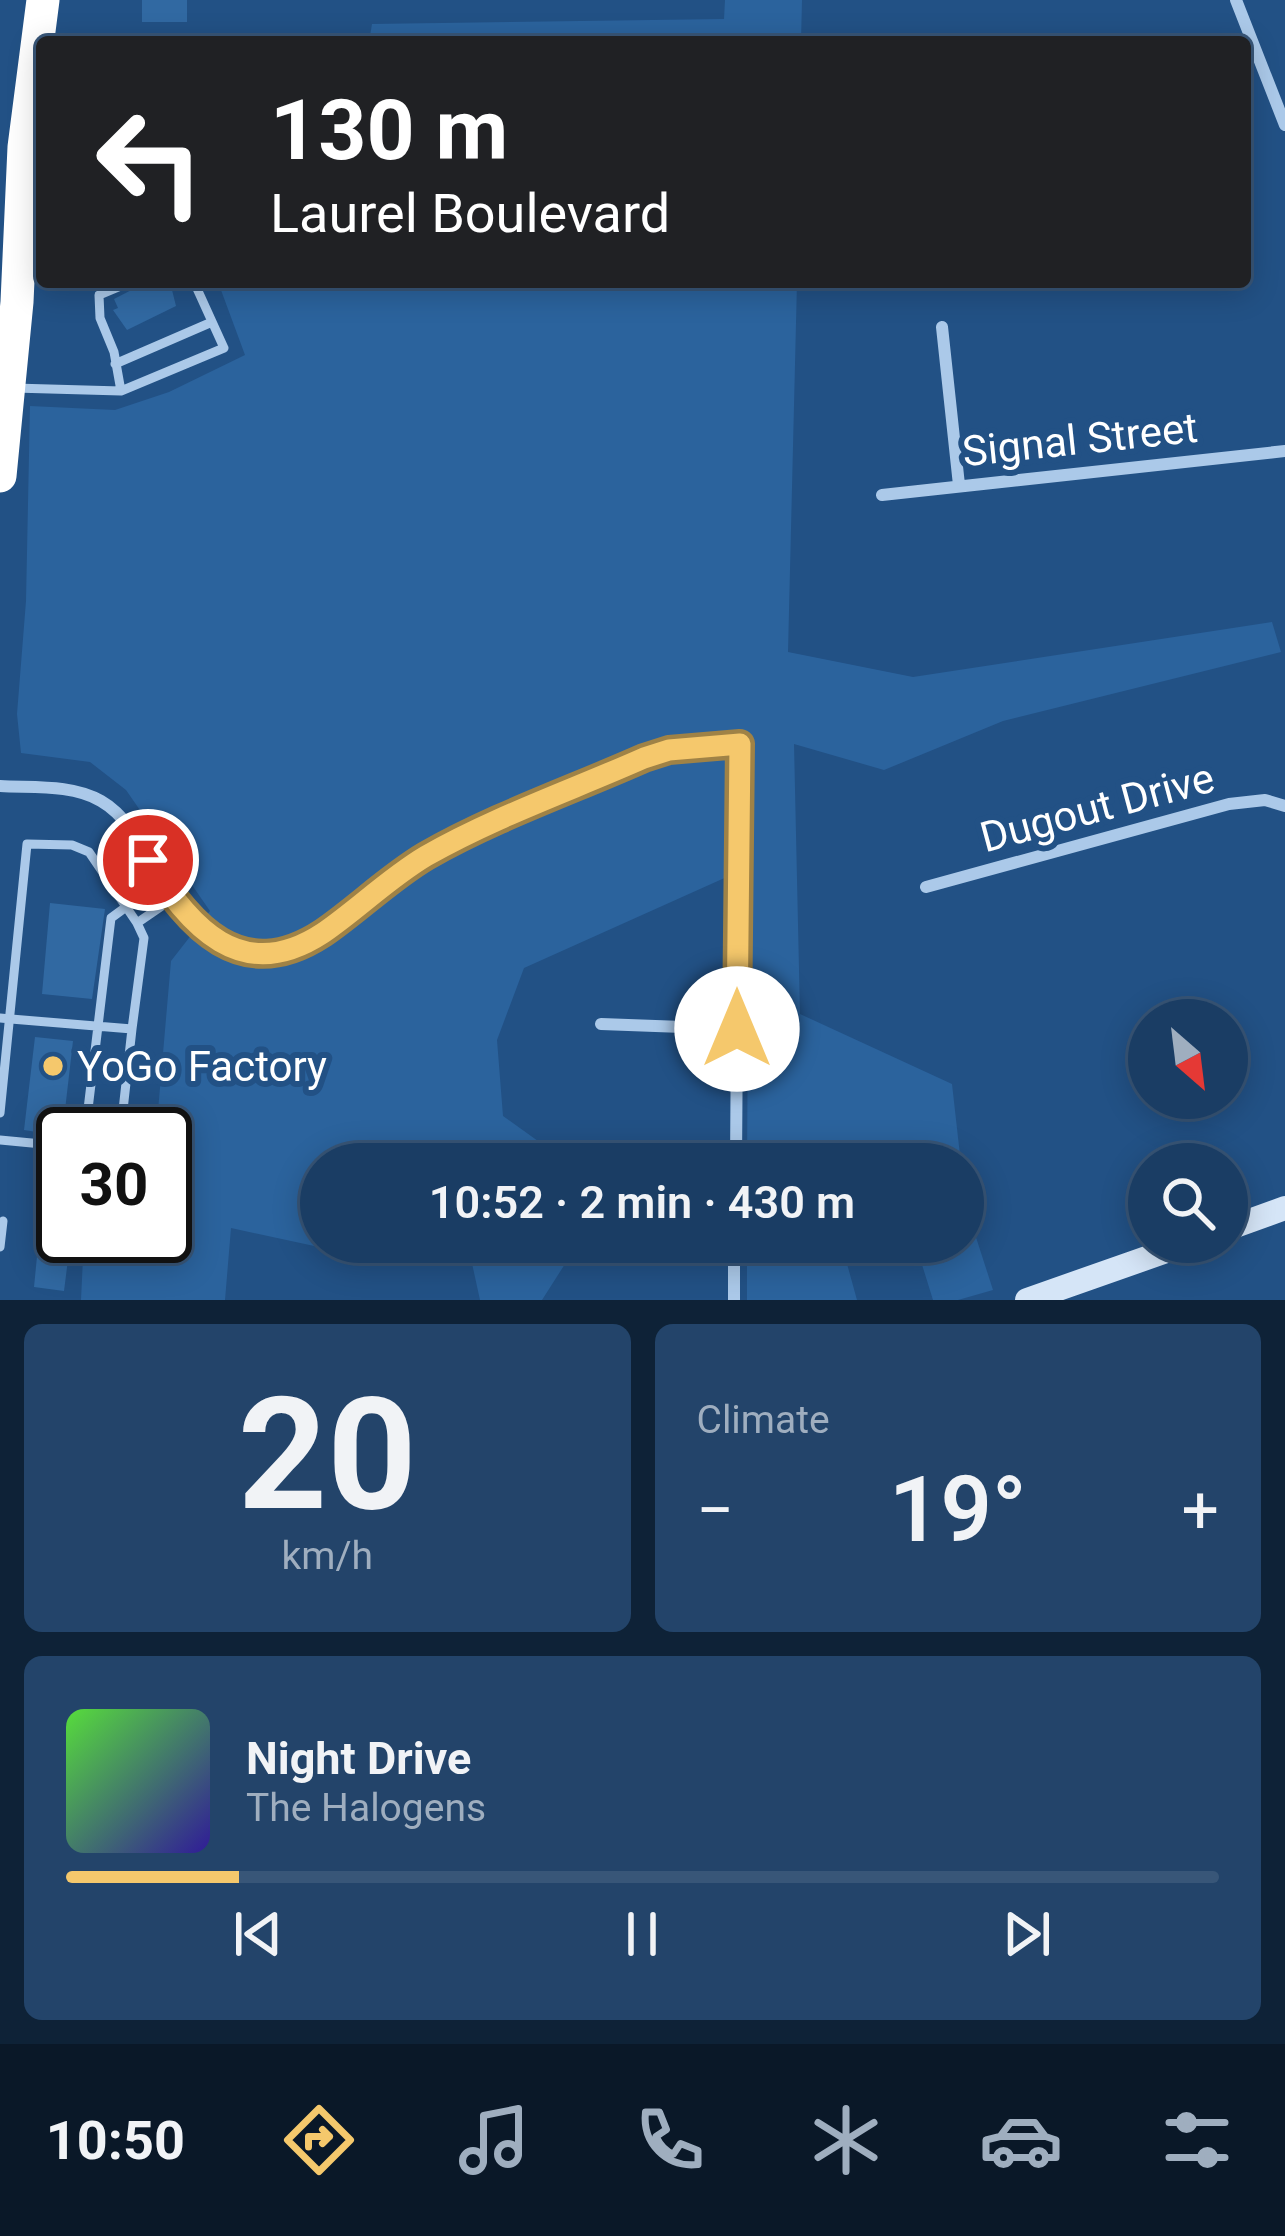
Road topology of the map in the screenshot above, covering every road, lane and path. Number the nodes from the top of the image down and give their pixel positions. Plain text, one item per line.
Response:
1 (43, 0) edge
2 (1236, 0) edge
3 (38, 36) edge
4 (1250, 36) edge
5 (1251, 38) edge
6 (36, 54) edge
7 (1285, 125) edge
8 (116, 288) edge
9 (197, 288) edge
10 (212, 322) junction
11 (942, 327) dead end
12 (116, 364) junction
13 (8, 388) junction
14 (121, 391) junction
15 (1285, 451) edge
16 (1, 456) edge
17 (959, 485) junction
18 (882, 495) dead end
19 (0, 786) edge
20 (1285, 806) edge
21 (926, 887) dead end
22 (172, 899) junction
23 (126, 907) junction
24 (137, 923) junction
25 (5, 1019) edge
26 (601, 1024) dead end
27 (95, 1026) junction
28 (132, 1029) junction
29 (737, 1029) junction
30 (88, 1107) edge
31 (123, 1107) edge
32 (0, 1113) edge
33 (0, 1140) edge
34 (36, 1143) edge
35 (736, 1143) edge
36 (1285, 1208) edge
37 (3, 1221) dead end
38 (1248, 1221) edge
39 (0, 1246) edge
40 (734, 1263) edge
41 (1132, 1263) edge
42 (734, 1300) edge
43 (1027, 1300) edge

1 - 3 highway
2 - 4 street
5 - 7 street
6 - 13 highway
8 - 12 lane
9 - 10 lane
10 - 12 lane
10 - 14 lane
11 - 17 street
12 - 14 lane
13 - 14 lane
13 - 16 highway
15 - 17 street, Signal Street
17 - 18 street, Signal Street
19 - 22 street
20 - 21 street, Dugout Drive
22 - 24 lane
22 - 29 street
23 - 24 lane
23 - 25 lane
23 - 27 lane
24 - 28 lane
25 - 27 lane
25 - 32 lane
26 - 29 street
27 - 28 lane
27 - 30 lane
28 - 31 lane
29 - 35 street
33 - 34 lane
36 - 38 street
37 - 39 lane
40 - 42 street
41 - 43 street

